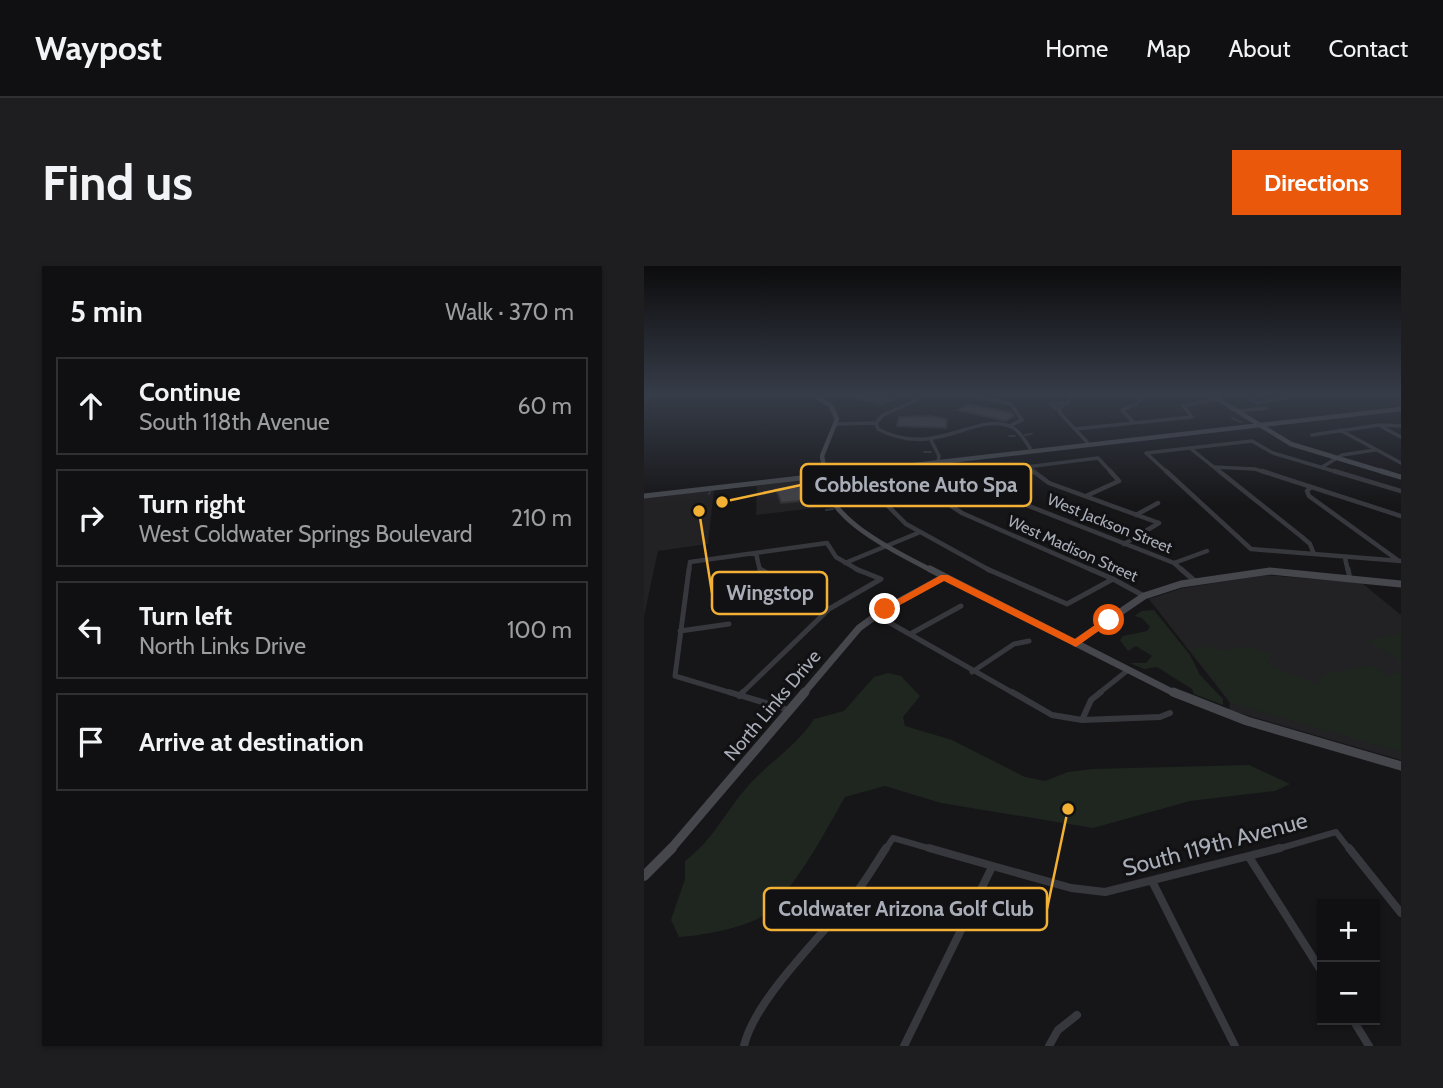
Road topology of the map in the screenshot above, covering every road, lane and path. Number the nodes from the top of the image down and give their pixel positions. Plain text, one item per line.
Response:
1 (834, 431) edge
2 (881, 431) edge
3 (967, 431) edge
4 (1014, 431) edge
5 (1077, 431) edge
6 (1188, 431) edge
7 (1193, 431) edge
8 (1270, 431) edge
9 (1332, 431) edge
10 (1342, 431) edge
11 (1312, 435) dead end
12 (931, 440) junction
13 (1087, 442) junction
14 (1190, 448) junction
15 (1031, 450) junction
16 (1374, 450) junction
17 (1146, 453) joint
18 (1336, 458) junction
19 (937, 461) junction
20 (1401, 463) edge
21 (1029, 466) junction
22 (1214, 467) junction
23 (1321, 468) junction
24 (977, 472) joint
25 (824, 473) junction
26 (1401, 477) edge
27 (923, 478) joint
28 (744, 481) junction
29 (1119, 481) joint
30 (991, 487) junction
31 (1311, 487) junction
32 (697, 490) junction
33 (1401, 491) edge
34 (645, 494) edge
35 (1086, 496) junction
36 (942, 500) junction
37 (1158, 503) dead end
38 (1136, 514) junction
39 (1401, 516) edge
40 (1159, 523) joint
41 (918, 533) junction
42 (1124, 544) junction
43 (885, 546) junction
44 (1251, 549) joint
45 (1207, 551) dead end
46 (755, 553) junction
47 (1314, 554) junction
48 (1345, 558) junction
49 (1400, 561) edge
50 (845, 563) junction
51 (1174, 563) junction
52 (944, 577) junction
53 (1113, 579) junction
54 (1350, 579) junction
55 (1196, 582) junction
56 (1401, 584) edge
57 (1144, 596) junction
58 (961, 606) dead end
59 (829, 609) junction
60 (875, 615) junction
61 (729, 624) dead end
62 (680, 631) junction
63 (912, 634) junction
64 (1029, 641) dead end
65 (1076, 643) junction
66 (1128, 670) junction
67 (972, 672) junction
68 (740, 696) junction
69 (789, 710) junction
70 (1170, 713) dead end
71 (1082, 720) junction
72 (1401, 766) edge
73 (1249, 857) junction
74 (992, 867) junction
75 (644, 876) edge
76 (1152, 881) junction
77 (1105, 892) joint
78 (1401, 914) edge
79 (1317, 964) edge
80 (1077, 1015) dead end
81 (1356, 1025) edge
82 (744, 1046) edge
83 (904, 1046) edge
84 (1049, 1046) edge
85 (1235, 1046) edge
86 (1369, 1046) edge

1 - 25 street
2 - 12 street
3 - 12 street
4 - 15 street
5 - 13 street
6 - 13 street
7 - 15 street
8 - 18 street
9 - 11 street
10 - 16 street
12 - 19 street
13 - 15 street
14 - 17 street
14 - 22 street
14 - 23 street
15 - 19 street
16 - 18 street
16 - 20 street
17 - 44 street
18 - 23 street
18 - 26 street
19 - 25 street
19 - 25 street
21 - 24 street
21 - 29 street
21 - 35 street
22 - 31 street
22 - 47 street
23 - 33 street
24 - 30 street, West Jackson Street
25 - 28 street
25 - 32 street
25 - 43 street
27 - 36 street, West Madison Street
27 - 41 street
28 - 32 street
28 - 34 street
29 - 35 street
30 - 36 street
30 - 42 street, West Jackson Street
31 - 39 street
31 - 49 street
32 - 34 street
35 - 38 street
36 - 53 street, West Madison Street
37 - 38 street
38 - 40 street
40 - 42 street
41 - 43 street
41 - 53 street
42 - 51 street, West Jackson Street
43 - 50 street
43 - 52 street
44 - 47 street
45 - 51 street
46 - 50 street
46 - 59 street
46 - 62 street
47 - 48 street
48 - 49 street
48 - 54 street
50 - 59 street
51 - 55 street, West Jackson Street
52 - 60 street, North Links Drive
52 - 65 street
53 - 57 street, West Madison Street
54 - 55 street
54 - 56 street
55 - 57 street
57 - 65 street
58 - 63 street
59 - 68 street
60 - 63 street
60 - 69 street, North Links Drive
61 - 62 street
62 - 68 street
63 - 67 street
64 - 67 street
65 - 66 street
66 - 71 street
66 - 72 street
67 - 71 street
68 - 69 street
69 - 75 street, North Links Drive
70 - 71 street
73 - 76 street, South 119th Avenue
73 - 78 street, South 119th Avenue
73 - 79 street
74 - 77 street
74 - 82 street
74 - 83 street
76 - 77 street, South 119th Avenue
76 - 85 street
80 - 84 street
81 - 86 street

